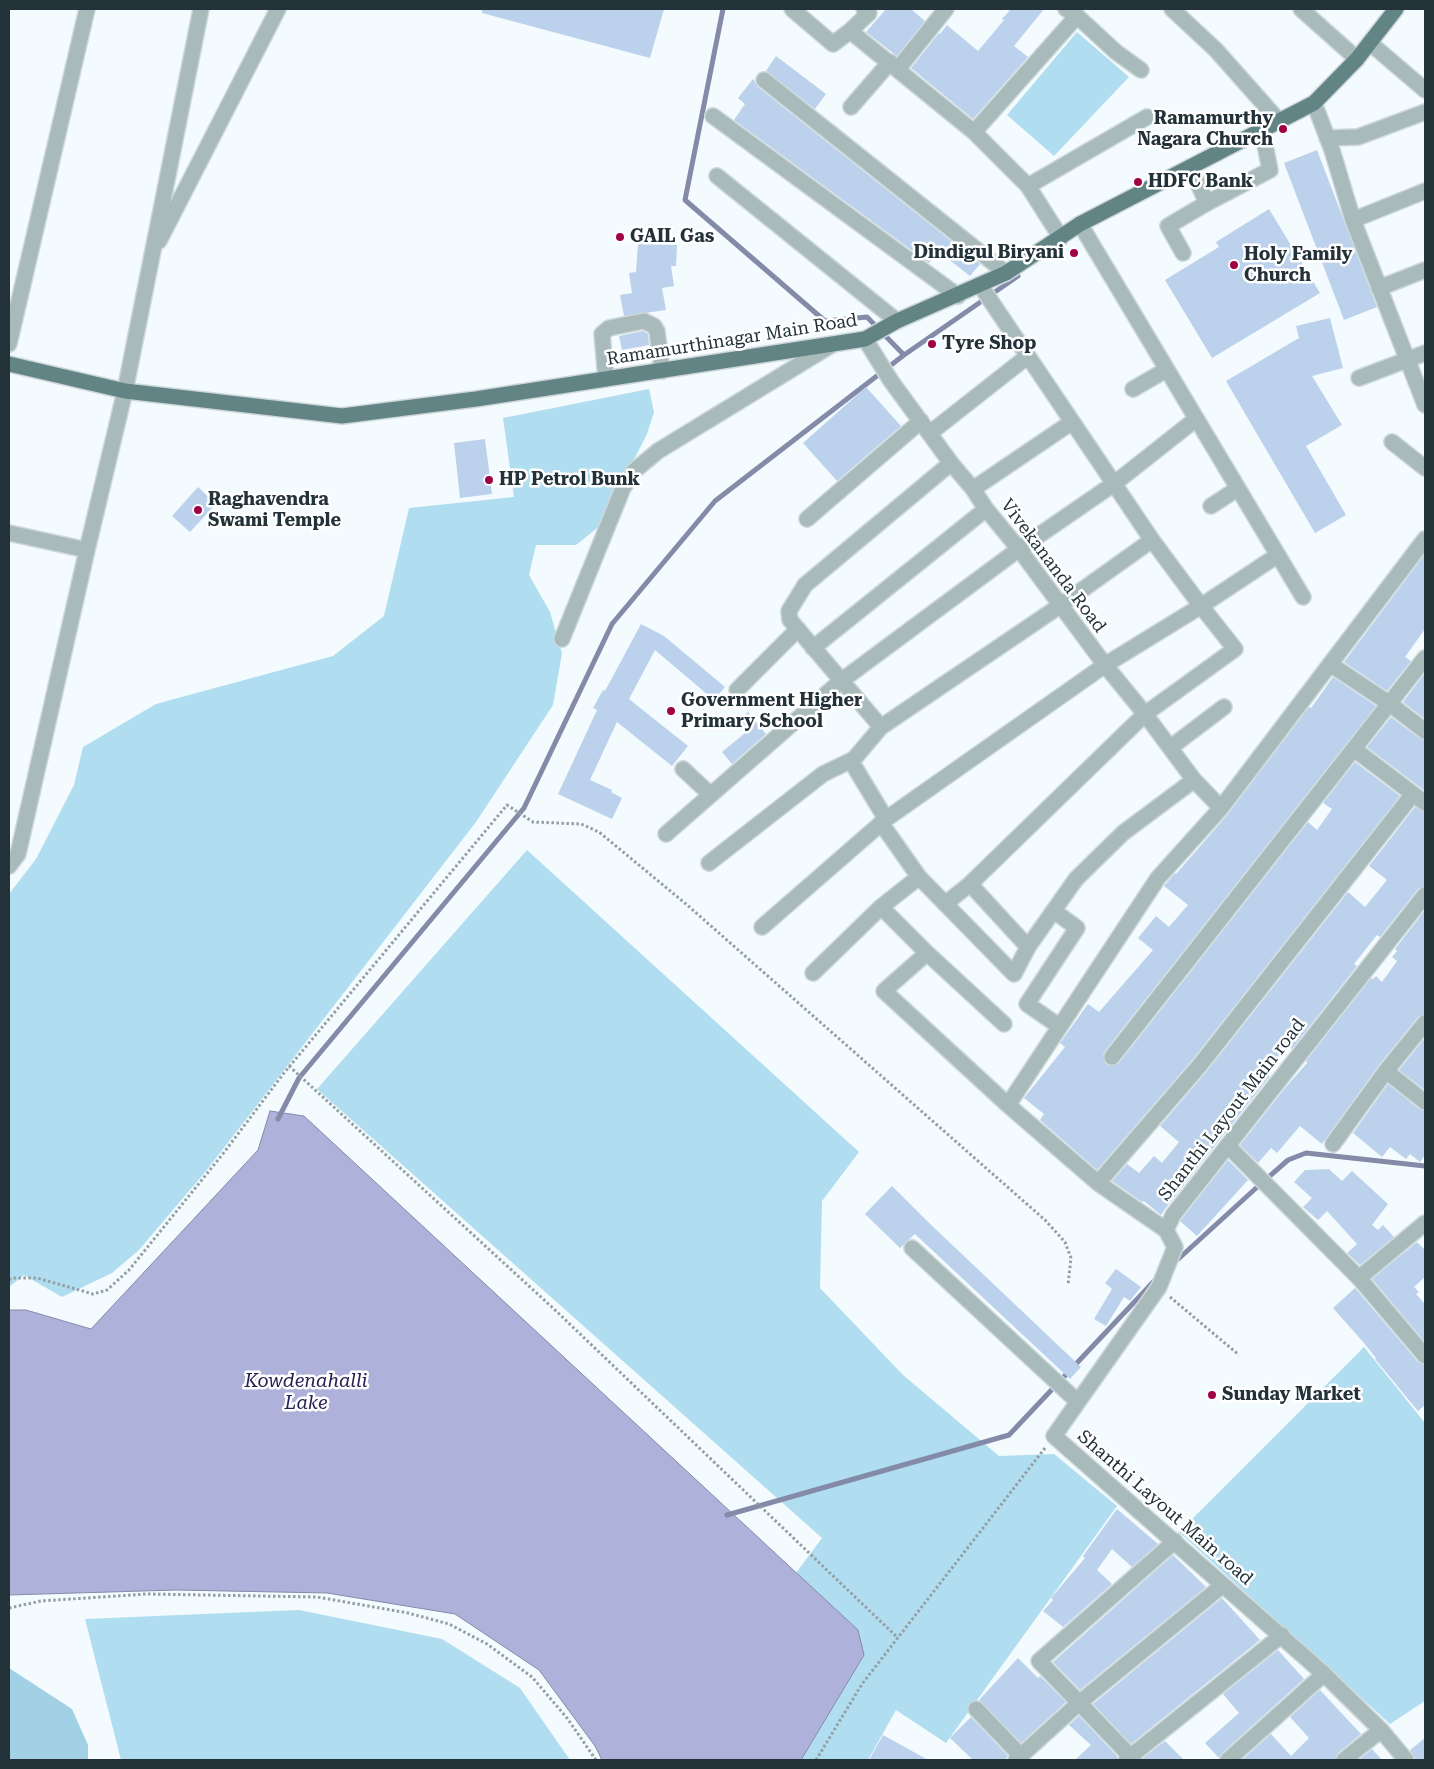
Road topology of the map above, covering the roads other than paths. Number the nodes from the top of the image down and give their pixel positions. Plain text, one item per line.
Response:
1 (87, 9) edge
2 (201, 9) edge
3 (278, 9) edge
4 (792, 9) edge
5 (864, 9) edge
6 (946, 9) edge
7 (1172, 9) edge
8 (1301, 9) edge
9 (1396, 9) edge
10 (1071, 12) edge
11 (850, 31) junction
12 (1370, 43) junction
13 (1357, 59) junction
14 (894, 66) junction
15 (1141, 70) dead end
16 (764, 80) dead end
17 (1425, 90) edge
18 (1314, 103) junction
19 (851, 107) dead end
20 (1425, 112) edge
21 (713, 116) dead end
22 (1148, 117) dead end
23 (1279, 121) junction
24 (1262, 130) junction
25 (974, 132) junction
26 (1328, 138) junction
27 (1190, 167) junction
28 (716, 176) dead end
29 (1028, 186) junction
30 (1425, 191) edge
31 (1207, 204) junction
32 (1353, 220) junction
33 (1080, 224) junction
34 (1062, 238) junction
35 (1183, 253) dead end
36 (150, 259) junction
37 (1425, 270) edge
38 (1006, 273) junction
39 (980, 285) junction
40 (1379, 288) junction
41 (958, 296) junction
42 (898, 321) junction
43 (865, 340) junction
44 (9, 344) edge
45 (833, 344) junction
46 (1425, 353) edge
47 (1028, 356) junction
48 (1408, 360) junction
49 (9, 364) edge
50 (1166, 370) junction
51 (662, 371) junction
52 (1359, 378) dead end
53 (606, 379) junction
54 (1133, 389) dead end
55 (125, 390) junction
56 (1425, 405) edge
57 (1196, 419) junction
58 (1072, 422) junction
59 (925, 427) junction
60 (1392, 442) dead end
61 (951, 463) junction
62 (1425, 468) edge
63 (1115, 484) junction
64 (973, 489) junction
65 (1237, 489) junction
66 (1211, 506) dead end
67 (986, 509) junction
68 (807, 519) dead end
69 (9, 533) edge
70 (1425, 539) edge
71 (1152, 540) junction
72 (1019, 549) junction
73 (87, 550) junction
74 (1278, 555) junction
75 (1303, 598) dead end
76 (1061, 606) junction
77 (1201, 606) junction
78 (798, 629) junction
79 (562, 639) dead end
80 (813, 648) junction
81 (1425, 658) edge
82 (1330, 664) junction
83 (1105, 665) junction
84 (841, 681) junction
85 (737, 690) dead end
86 (1390, 704) junction
87 (1224, 707) dead end
88 (1145, 714) junction
89 (881, 726) junction
90 (1425, 731) edge
91 (1171, 747) junction
92 (1354, 749) junction
93 (851, 761) junction
94 (682, 768) dead end
95 (1194, 780) junction
96 (710, 795) junction
97 (1419, 799) edge
98 (1221, 808) junction
99 (884, 821) junction
100 (666, 834) dead end
101 (12, 858) edge
102 (709, 863) dead end
103 (919, 877) junction
104 (970, 884) junction
105 (1425, 895) edge
106 (945, 904) junction
107 (881, 907) junction
108 (1054, 911) junction
109 (762, 927) dead end
110 (1028, 947) junction
111 (927, 953) junction
112 (813, 973) dead end
113 (1425, 1022) edge
114 (1004, 1024) dead end
115 (1059, 1026) junction
116 (1112, 1058) dead end
117 (1386, 1071) junction
118 (1425, 1102) edge
119 (1008, 1105) junction
120 (1333, 1144) dead end
121 (1228, 1146) junction
122 (1098, 1183) junction
123 (1424, 1226) edge
124 (1166, 1230) junction
125 (912, 1248) dead end
126 (1359, 1278) junction
127 (1425, 1356) edge
128 (1078, 1402) junction
129 (1175, 1541) junction
130 (1222, 1585) junction
131 (1282, 1635) junction
132 (1324, 1674) junction
133 (1079, 1703) junction
134 (976, 1709) dead end
135 (1381, 1730) junction
136 (1018, 1758) edge
137 (1130, 1759) edge
138 (1228, 1760) edge
139 (1344, 1760) edge
140 (1406, 1760) edge

1 - 44 street
2 - 36 street
3 - 36 street
4 - 11 street
5 - 11 street
6 - 14 street
7 - 23 street
8 - 13 street
9 - 12 main road, Ramamurthinagar Main Road
10 - 15 street
10 - 25 street
11 - 14 street
12 - 13 main road, Ramamurthinagar Main Road
12 - 17 street
13 - 18 main road, Ramamurthinagar Main Road
14 - 19 street
14 - 25 street
16 - 38 street
18 - 23 main road, Ramamurthinagar Main Road
18 - 26 street
20 - 26 street
21 - 41 street
22 - 29 street
23 - 24 main road, Ramamurthinagar Main Road
24 - 27 main road, Ramamurthinagar Main Road
24 - 31 street
25 - 29 street
26 - 32 street
27 - 31 street
27 - 33 main road, Ramamurthinagar Main Road
28 - 42 street
29 - 34 street
30 - 32 street
31 - 35 street
32 - 40 street
33 - 34 main road, Ramamurthinagar Main Road
33 - 50 street
34 - 38 main road, Ramamurthinagar Main Road
36 - 55 street
37 - 40 street
38 - 39 main road, Ramamurthinagar Main Road
39 - 41 main road, Ramamurthinagar Main Road
39 - 47 street
40 - 48 street
41 - 42 main road, Ramamurthinagar Main Road
42 - 43 main road, Ramamurthinagar Main Road
43 - 45 main road, Ramamurthinagar Main Road
43 - 59 street, Vivekananda Road
45 - 51 main road, Ramamurthinagar Main Road
45 - 79 street
46 - 48 street
47 - 58 street
47 - 59 street
48 - 52 street
48 - 56 street
49 - 55 main road, Ramamurthinagar Main Road
50 - 54 street
50 - 57 street
51 - 53 main road, Ramamurthinagar Main Road
51 - 53 street
53 - 55 main road, Ramamurthinagar Main Road
55 - 73 street
57 - 63 street
57 - 65 street
58 - 63 street
58 - 64 street
59 - 61 street, Vivekananda Road
59 - 68 street
60 - 62 street
61 - 64 street, Vivekananda Road
61 - 78 street
63 - 71 street
63 - 72 street
64 - 67 street, Vivekananda Road
65 - 66 street
65 - 74 street
67 - 72 street, Vivekananda Road
67 - 80 street
69 - 73 street
70 - 82 street
71 - 76 street
71 - 77 street
72 - 76 street, Vivekananda Road
72 - 84 street
73 - 101 street
74 - 75 street
74 - 77 street
76 - 83 street, Vivekananda Road
76 - 89 street
77 - 83 street
77 - 88 street
78 - 80 street
78 - 85 street
80 - 84 street
81 - 86 street
82 - 86 street
82 - 98 street
83 - 88 street, Vivekananda Road
83 - 99 street
84 - 89 street
84 - 96 street
86 - 90 street
86 - 92 street
87 - 91 street
88 - 91 street, Vivekananda Road
88 - 104 street
89 - 93 street
91 - 95 street, Vivekananda Road
92 - 97 street
92 - 116 street
93 - 99 street
93 - 102 street
94 - 96 street
95 - 98 street, Vivekananda Road
95 - 108 street
96 - 100 street
97 - 122 street
98 - 115 street
99 - 103 street
99 - 109 street
103 - 106 street
103 - 107 street
104 - 106 street
104 - 110 street
105 - 121 street, Shanthi Layout Main road
106 - 110 street
107 - 111 street
107 - 112 street
108 - 110 street
108 - 115 street
111 - 114 street
111 - 119 street
113 - 117 street
115 - 119 street
117 - 118 street
117 - 120 street
119 - 122 street
121 - 124 street, Shanthi Layout Main road
121 - 126 street
122 - 124 street
123 - 126 street
124 - 128 street, Shanthi Layout Main road
125 - 128 street
126 - 127 street
128 - 129 street, Shanthi Layout Main road
129 - 130 street, Shanthi Layout Main road
129 - 133 street
130 - 131 street, Shanthi Layout Main road
130 - 133 street
131 - 132 street, Shanthi Layout Main road
131 - 137 street
132 - 135 street, Shanthi Layout Main road
132 - 138 street
133 - 136 street
133 - 137 street
134 - 136 street
135 - 139 street
135 - 140 street, Shanthi Layout Main road

